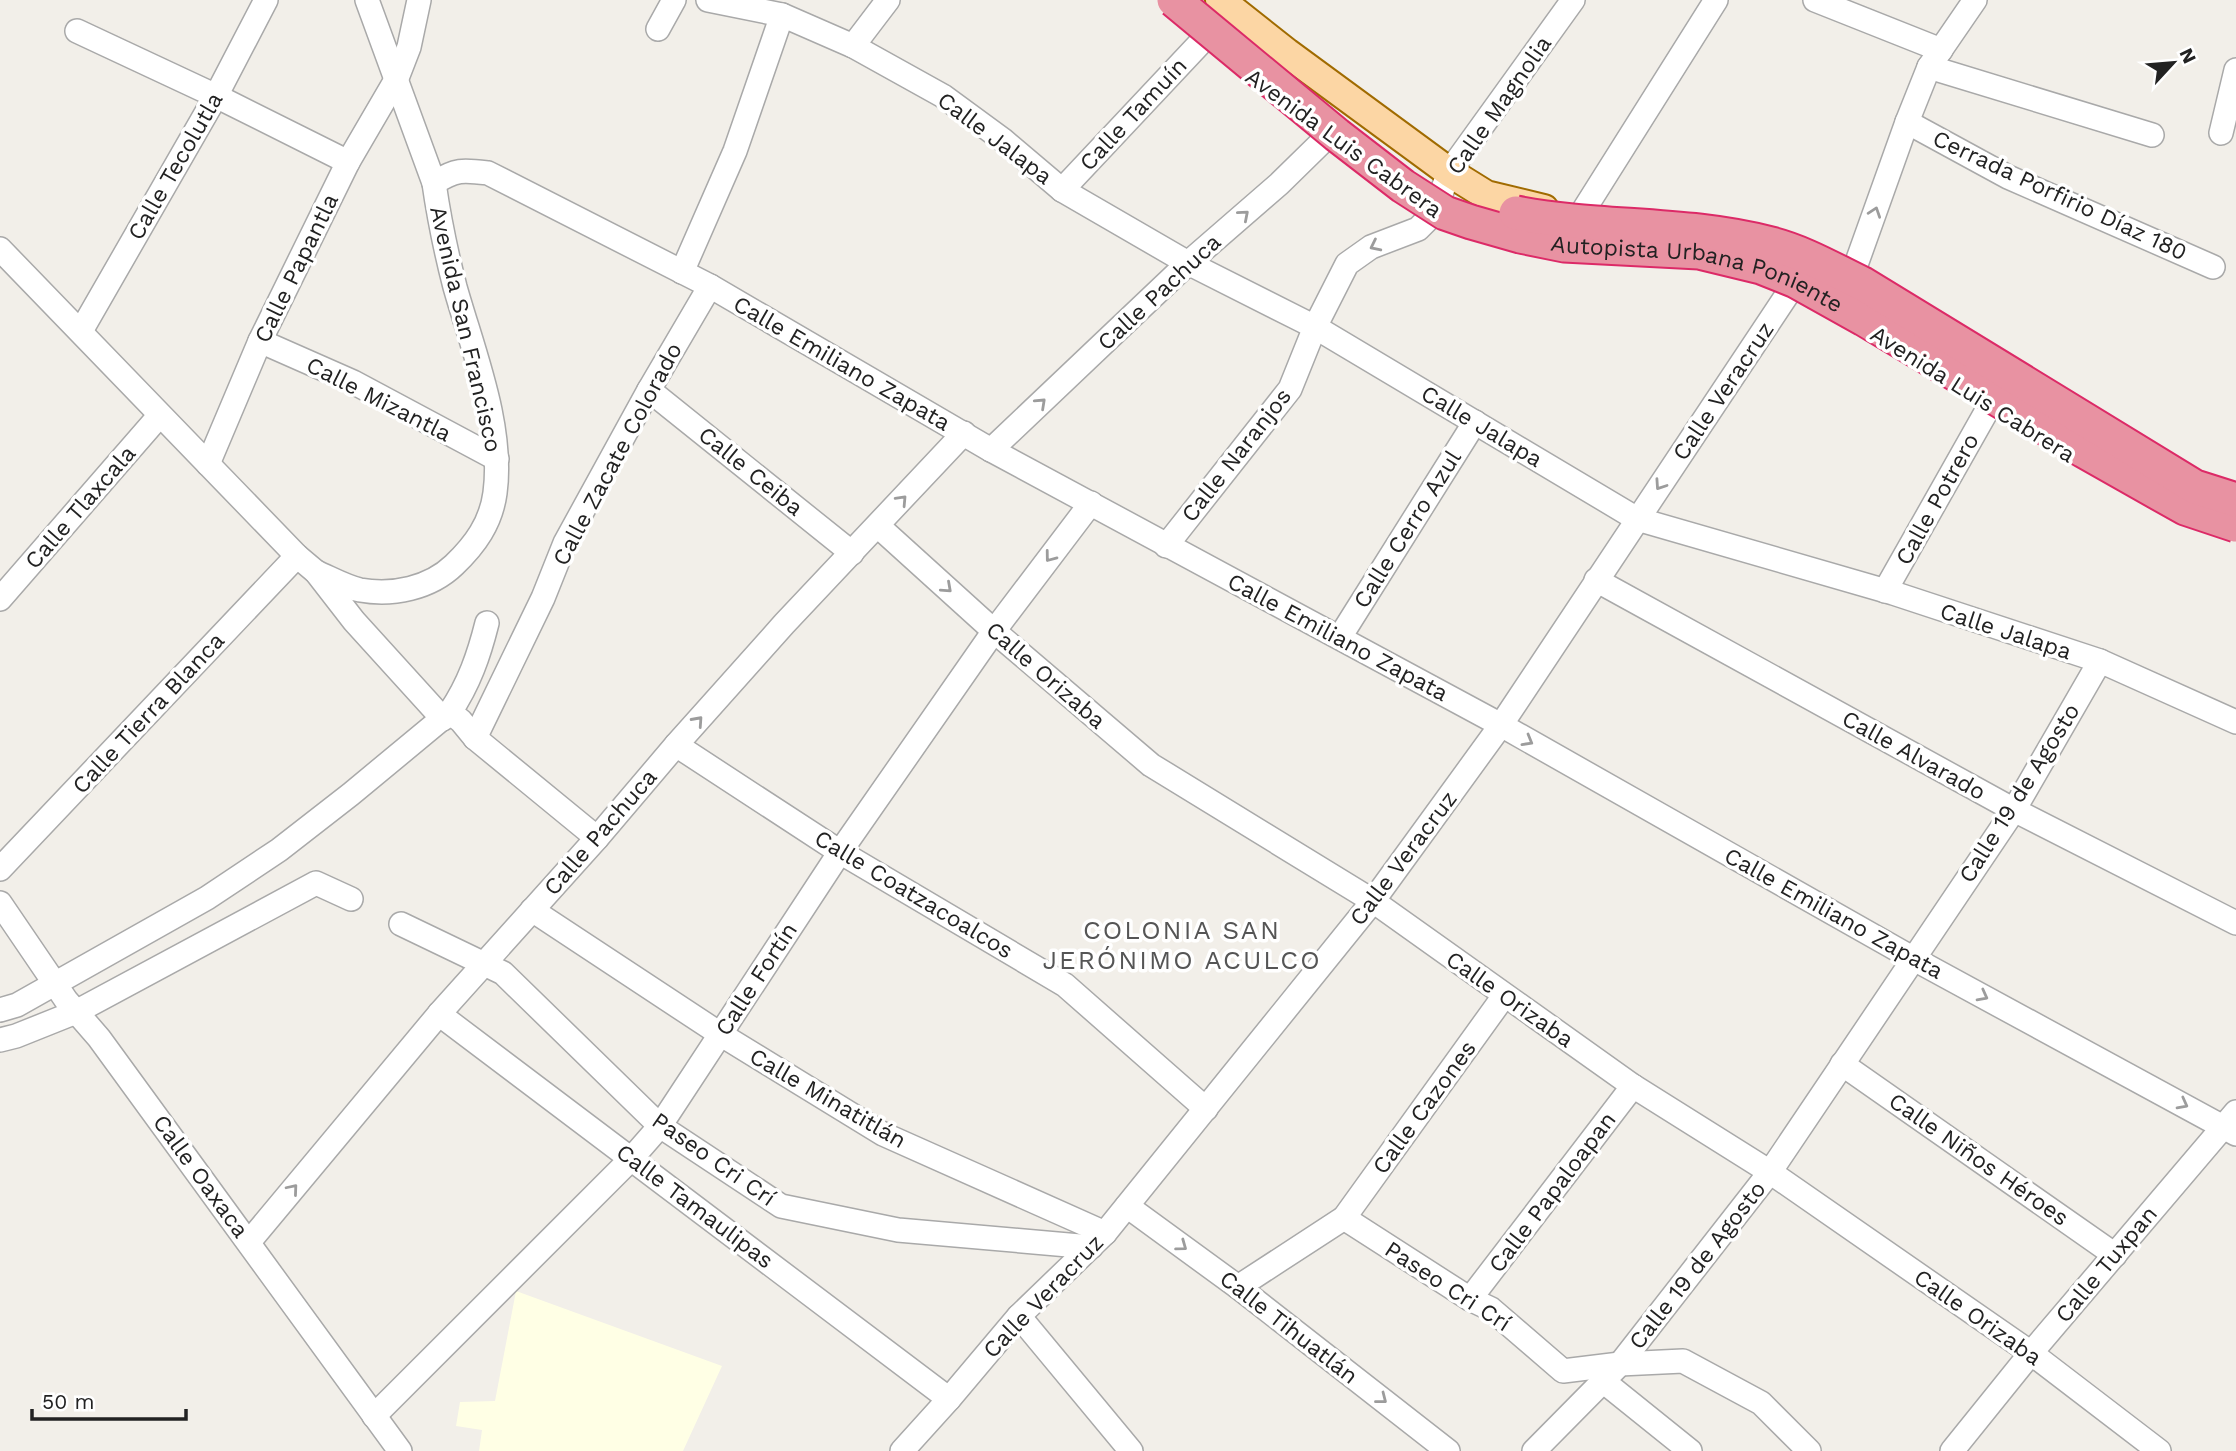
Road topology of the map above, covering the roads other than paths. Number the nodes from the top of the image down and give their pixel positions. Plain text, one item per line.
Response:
1 (266, 0) edge
2 (367, 0) edge
3 (419, 0) edge
4 (674, 0) edge
5 (708, 0) edge
6 (888, 0) edge
7 (1157, 0) edge
8 (1174, 0) edge
9 (1202, 0) edge
10 (1220, 0) edge
11 (1573, 0) edge
12 (1716, 0) edge
13 (1815, 0) edge
14 (1975, 0) edge
15 (782, 15) junction
16 (658, 29) dead end
17 (77, 32) dead end
18 (1204, 38) junction
19 (853, 46) junction
20 (1935, 58) junction
21 (2236, 69) edge
22 (397, 78) junction
23 (216, 96) junction
24 (1907, 122) junction
25 (2221, 133) dead end
26 (2152, 135) dead end
27 (1328, 136) junction
28 (348, 162) junction
29 (1449, 172) junction
30 (435, 183) junction
31 (1062, 190) junction
32 (1434, 213) junction
33 (1580, 216) junction
34 (1641, 221) junction
35 (1679, 223) junction
36 (0, 248) edge
37 (1678, 260) junction
38 (1188, 263) junction
39 (2213, 267) dead end
40 (682, 272) junction
41 (1852, 276) junction
42 (710, 286) junction
43 (1793, 286) junction
44 (1315, 327) junction
45 (81, 331) junction
46 (260, 341) junction
47 (649, 390) junction
48 (1989, 407) junction
49 (160, 415) junction
50 (1475, 422) junction
51 (964, 433) junction
52 (991, 450) junction
53 (497, 459) junction
54 (208, 464) junction
55 (2236, 493) edge
56 (2236, 500) edge
57 (1091, 503) junction
58 (1637, 519) junction
59 (2236, 525) edge
60 (878, 526) junction
61 (2236, 533) edge
62 (1166, 546) junction
63 (852, 553) junction
64 (297, 556) junction
65 (316, 572) junction
66 (1596, 580) junction
67 (1885, 591) junction
68 (0, 598) edge
69 (487, 623) dead end
70 (994, 631) junction
71 (1340, 637) junction
72 (2100, 661) junction
73 (447, 715) junction
74 (2236, 722) edge
75 (1501, 725) junction
76 (475, 738) junction
77 (676, 745) junction
78 (2014, 810) junction
79 (597, 838) junction
80 (840, 852) junction
81 (0, 869) edge
82 (351, 900) dead end
83 (1373, 901) junction
84 (0, 903) edge
85 (532, 910) junction
86 (2236, 923) edge
87 (401, 924) dead end
88 (1914, 959) junction
89 (485, 964) junction
90 (55, 984) junction
91 (1504, 996) junction
92 (0, 1010) edge
93 (76, 1012) junction
94 (439, 1014) junction
95 (720, 1034) junction
96 (0, 1040) edge
97 (1843, 1064) junction
98 (1633, 1086) junction
99 (1206, 1110) junction
100 (2232, 1124) edge
101 (660, 1126) junction
102 (632, 1158) junction
103 (1770, 1172) junction
104 (1127, 1206) junction
105 (1343, 1218) junction
106 (1098, 1240) junction
107 (249, 1242) junction
108 (2115, 1255) junction
109 (1238, 1287) junction
110 (1470, 1299) junction
111 (1019, 1316) junction
112 (2031, 1353) junction
113 (1620, 1364) junction
114 (1603, 1381) junction
115 (950, 1399) junction
116 (374, 1416) junction
117 (912, 1447) edge
118 (400, 1451) edge
119 (1131, 1451) edge
120 (1448, 1451) edge
121 (1534, 1451) edge
122 (1690, 1451) edge
123 (1809, 1451) edge
124 (1952, 1451) edge
125 (2159, 1451) edge

1 - 23 street, Calle Tecolutla
2 - 22 street, Avenida San Francisco
3 - 22 street, Calle Papantla
4 - 16 street
5 - 15 street, Calle Jalapa
6 - 19 street
7 - 18 main road, Avenida Luis Cabrera
8 - 59 highway, Autopista Urbana Poniente, bridge
9 - 56 highway, Autopista Urbana Poniente, bridge
10 - 29 main road, Avenida Luis Cabrera
11 - 29 street, Calle Magnolia
12 - 33 street
13 - 20 street
14 - 20 street
15 - 19 street, Calle Jalapa
15 - 40 street
17 - 23 street
18 - 27 main road, Avenida Luis Cabrera
18 - 31 street, Calle Tamuín
19 - 31 street, Calle Jalapa
20 - 24 street
20 - 26 street
21 - 25 street
22 - 28 street, Calle Papantla
22 - 30 street, Avenida San Francisco
23 - 28 street
23 - 45 street, Calle Tecolutla
24 - 39 street, Cerrada Porfirio Díaz 180
41 -> 24 street
27 - 32 main road, Avenida Luis Cabrera
38 -> 27 street, Calle Pachuca
28 - 46 street, Calle Papantla
29 - 32 street, Calle Magnolia
29 - 33 main road, Avenida Luis Cabrera
30 - 40 street, Calle Emiliano Zapata
30 - 53 street, Avenida San Francisco
31 - 38 street, Calle Jalapa
32 - 34 main road
32 - 37 main road, Avenida Luis Cabrera
32 -> 44 street, Calle Naranjos
33 - 34 main road, Avenida Luis Cabrera
34 - 35 main road, Avenida Luis Cabrera
35 - 37 main road
35 - 41 main road, Avenida Luis Cabrera
36 - 45 street, Avenida San Francisco
37 - 43 main road, Avenida Luis Cabrera
38 - 44 street, Calle Jalapa
52 -> 38 street, Calle Pachuca
40 - 42 street, Calle Emiliano Zapata
41 - 55 main road, Avenida Luis Cabrera
42 - 47 street, Calle Zacate Colorado
42 - 51 street, Calle Emiliano Zapata
43 - 48 main road, Avenida Luis Cabrera
43 -> 58 street, Calle Veracruz
44 - 50 street, Calle Jalapa
44 - 62 street, Calle Naranjos
45 - 49 street, Avenida San Francisco
46 - 53 street, Calle Mizantla
46 - 54 street, Calle Papantla
47 - 63 street, Calle Ceiba
47 - 76 street, Calle Zacate Colorado
48 - 61 main road, Avenida Luis Cabrera
48 - 67 street, Calle Potrero
49 - 54 street, Avenida San Francisco
49 - 68 street, Calle Tlaxcala
50 - 58 street, Calle Jalapa
50 - 71 street, Calle Cerro Azul
51 - 52 street, Calle Emiliano Zapata
60 -> 51 street, Calle Pachuca
52 - 57 street, Calle Emiliano Zapata
53 - 65 street, Avenida San Francisco
54 - 64 street, Avenida San Francisco
57 - 62 street, Calle Emiliano Zapata
57 -> 70 street, Calle Fortín
58 - 66 street, Calle Veracruz
58 - 67 street, Calle Jalapa
60 - 63 street, Calle Pachuca
60 -> 70 street, Calle Orizaba
62 - 71 street, Calle Emiliano Zapata
77 -> 63 street, Calle Pachuca
64 - 65 street, Avenida San Francisco
64 - 81 street, Calle Tierra Blanca
65 - 73 street, Avenida San Francisco
66 - 75 street, Calle Veracruz
66 - 78 street, Calle Alvarado
67 - 72 street, Calle Jalapa
69 - 73 street
70 - 80 street, Calle Fortín
70 - 83 street, Calle Orizaba
71 - 75 street, Calle Emiliano Zapata
72 - 74 street, Calle Jalapa
72 - 78 street, Calle 19 de Agosto
73 - 76 street, Avenida San Francisco
73 - 90 street
75 - 83 street, Calle Veracruz
75 -> 88 street, Calle Emiliano Zapata
76 - 79 street, Avenida San Francisco
77 - 79 street, Calle Pachuca
77 - 80 street, Calle Coatzacoalcos
78 - 86 street, Calle Alvarado
78 - 88 street, Calle 19 de Agosto
79 - 85 street, Calle Pachuca
80 - 95 street, Calle Fortín
80 - 99 street, Calle Coatzacoalcos
82 - 93 street
83 - 91 street, Calle Orizaba
83 - 99 street, Calle Veracruz
84 - 90 street, Calle Oaxaca
85 - 89 street, Calle Pachuca
85 - 95 street, Calle Minatitlán
87 - 89 street, Paseo Cri Crí
88 - 97 street, Calle 19 de Agosto
88 -> 100 street, Calle Emiliano Zapata
89 - 94 street, Calle Pachuca
89 - 101 street, Paseo Cri Crí
90 - 92 street
90 - 93 street, Calle Oaxaca
91 - 98 street, Calle Orizaba
91 - 105 street, Calle Cazones
93 - 96 street
93 - 107 street, Calle Oaxaca
94 - 102 street, Calle Tamaulipas
107 -> 94 street, Calle Pachuca
95 - 101 street, Calle Fortín
95 - 106 street, Calle Minatitlán
97 - 103 street, Calle 19 de Agosto
97 - 108 street, Calle Niños Héroes
98 - 103 street, Calle Orizaba
98 - 110 street, Calle Papaloapan
99 - 104 street, Calle Veracruz
100 - 108 street, Calle Tuxpan
101 - 102 street, Calle Fortín
101 - 106 street, Paseo Cri Crí
102 - 115 street, Calle Tamaulipas
102 - 116 street, Calle Fortín
103 - 112 street, Calle Orizaba
103 - 113 street, Calle 19 de Agosto
104 - 106 street, Calle Veracruz
104 -> 109 street, Calle Tihuatlán
105 - 109 street
105 - 110 street, Paseo Cri Crí
106 - 111 street, Calle Veracruz
107 - 116 street, Calle Oaxaca
108 - 112 street, Calle Tuxpan
109 -> 120 street, Calle Tihuatlán
110 - 113 street, Paseo Cri Crí
111 - 115 street, Calle Veracruz
111 - 119 street
112 - 124 street, Calle Tuxpan
112 - 125 street, Calle Orizaba
113 - 114 street, Calle 19 de Agosto
113 - 123 street, Paseo Cri Crí
114 - 121 street, Calle 19 de Agosto
114 - 122 street
115 - 117 street, Calle Veracruz
116 - 118 street, Calle Oaxaca

